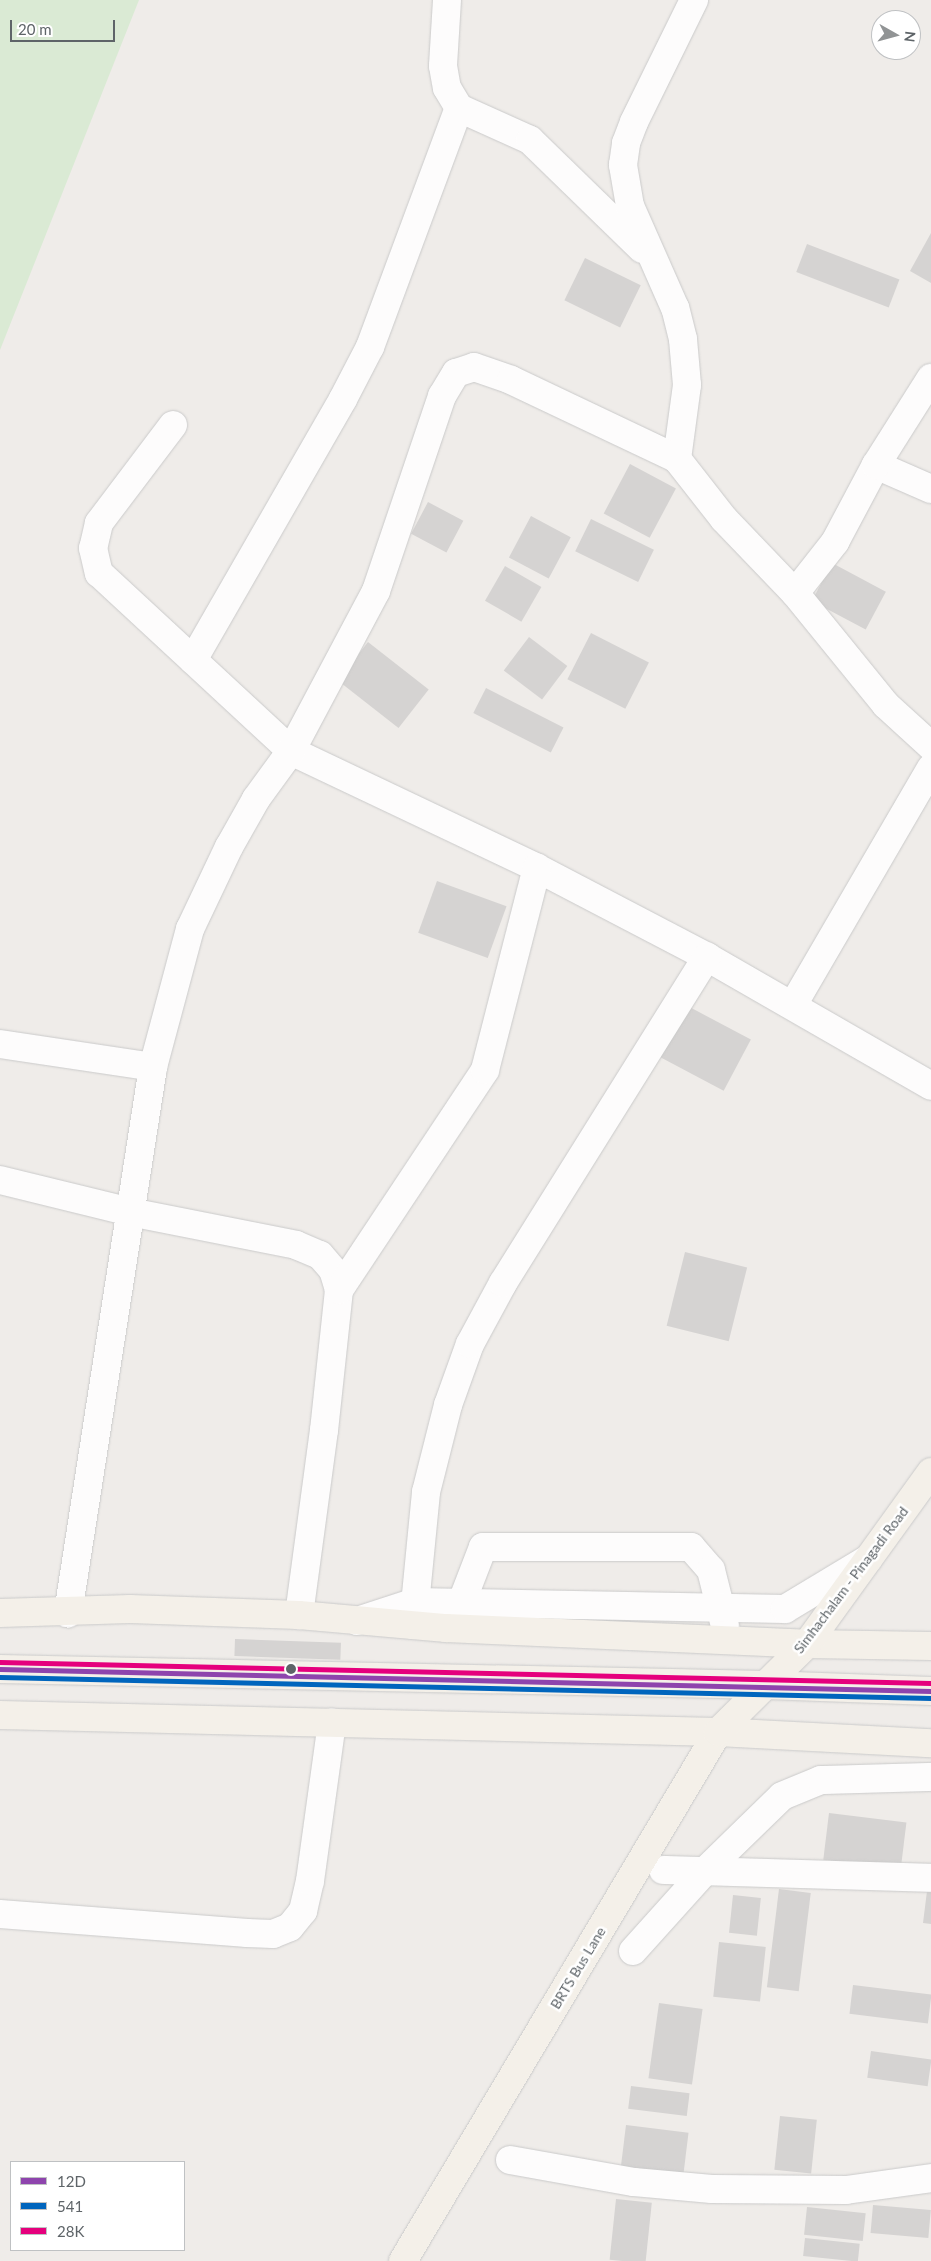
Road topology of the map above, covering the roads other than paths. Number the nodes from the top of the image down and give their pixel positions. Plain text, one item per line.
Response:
1 (447, 0) edge
2 (694, 0) edge
3 (459, 108) junction
4 (654, 261) junction
5 (931, 378) edge
6 (173, 425) dead end
7 (677, 459) junction
8 (876, 466) junction
9 (931, 489) edge
10 (795, 593) junction
11 (194, 660) junction
12 (931, 746) edge
13 (291, 751) junction
14 (931, 768) edge
15 (536, 868) junction
16 (707, 957) junction
17 (793, 1005) junction
18 (0, 1044) edge
19 (153, 1067) junction
20 (931, 1086) edge
21 (0, 1180) edge
22 (130, 1212) junction
23 (339, 1290) junction
24 (931, 1472) edge
25 (868, 1559) junction
26 (462, 1602) junction
27 (721, 1609) junction
28 (0, 1613) edge
29 (68, 1613) junction
30 (415, 1614) junction
31 (299, 1615) junction
32 (451, 1628) junction
33 (728, 1640) junction
34 (807, 1644) junction
35 (931, 1646) edge
36 (0, 1669) edge
37 (766, 1684) junction
38 (931, 1691) edge
39 (0, 1716) edge
40 (332, 1723) junction
41 (718, 1732) junction
42 (931, 1743) edge
43 (931, 1778) edge
44 (663, 1870) dead end
45 (705, 1871) junction
46 (931, 1878) edge
47 (0, 1914) edge
48 (632, 1951) dead end
49 (510, 2160) dead end
50 (931, 2178) edge
51 (403, 2261) edge

1 - 3 street
2 - 4 street
3 - 4 street
3 - 11 street
4 - 7 street
5 - 8 street
6 - 11 street
7 - 10 street
7 - 13 street
8 - 9 street
8 - 10 street
10 - 12 street
11 - 13 street
13 - 15 street
13 - 19 street
14 - 17 street
15 - 16 street
15 - 23 street
16 - 17 street
16 - 30 street
17 - 20 street
18 - 19 street
19 - 22 street
21 - 22 street
22 - 23 street
22 - 29 street
23 - 31 street
24 - 25 main road, Simhachalam - Pinagadi Road
25 - 27 street
25 - 34 main road, Simhachalam - Pinagadi Road
26 - 27 street
26 - 27 street
26 - 30 street
26 - 32 street
27 - 33 street
28 - 29 main road
29 - 31 main road
30 - 31 main road
30 - 32 main road
32 - 33 main road
33 - 34 main road
34 - 35 main road
34 - 37 main road, Simhachalam - Pinagadi Road
36 - 37 main road
37 - 38 main road
37 - 41 main road, BRTS Bus Lane
39 - 40 main road
40 - 41 main road
40 - 47 street
41 - 42 main road
41 - 51 main road, BRTS Bus Lane
43 - 45 street
44 - 45 street
45 - 46 street
45 - 48 street
49 - 50 street

